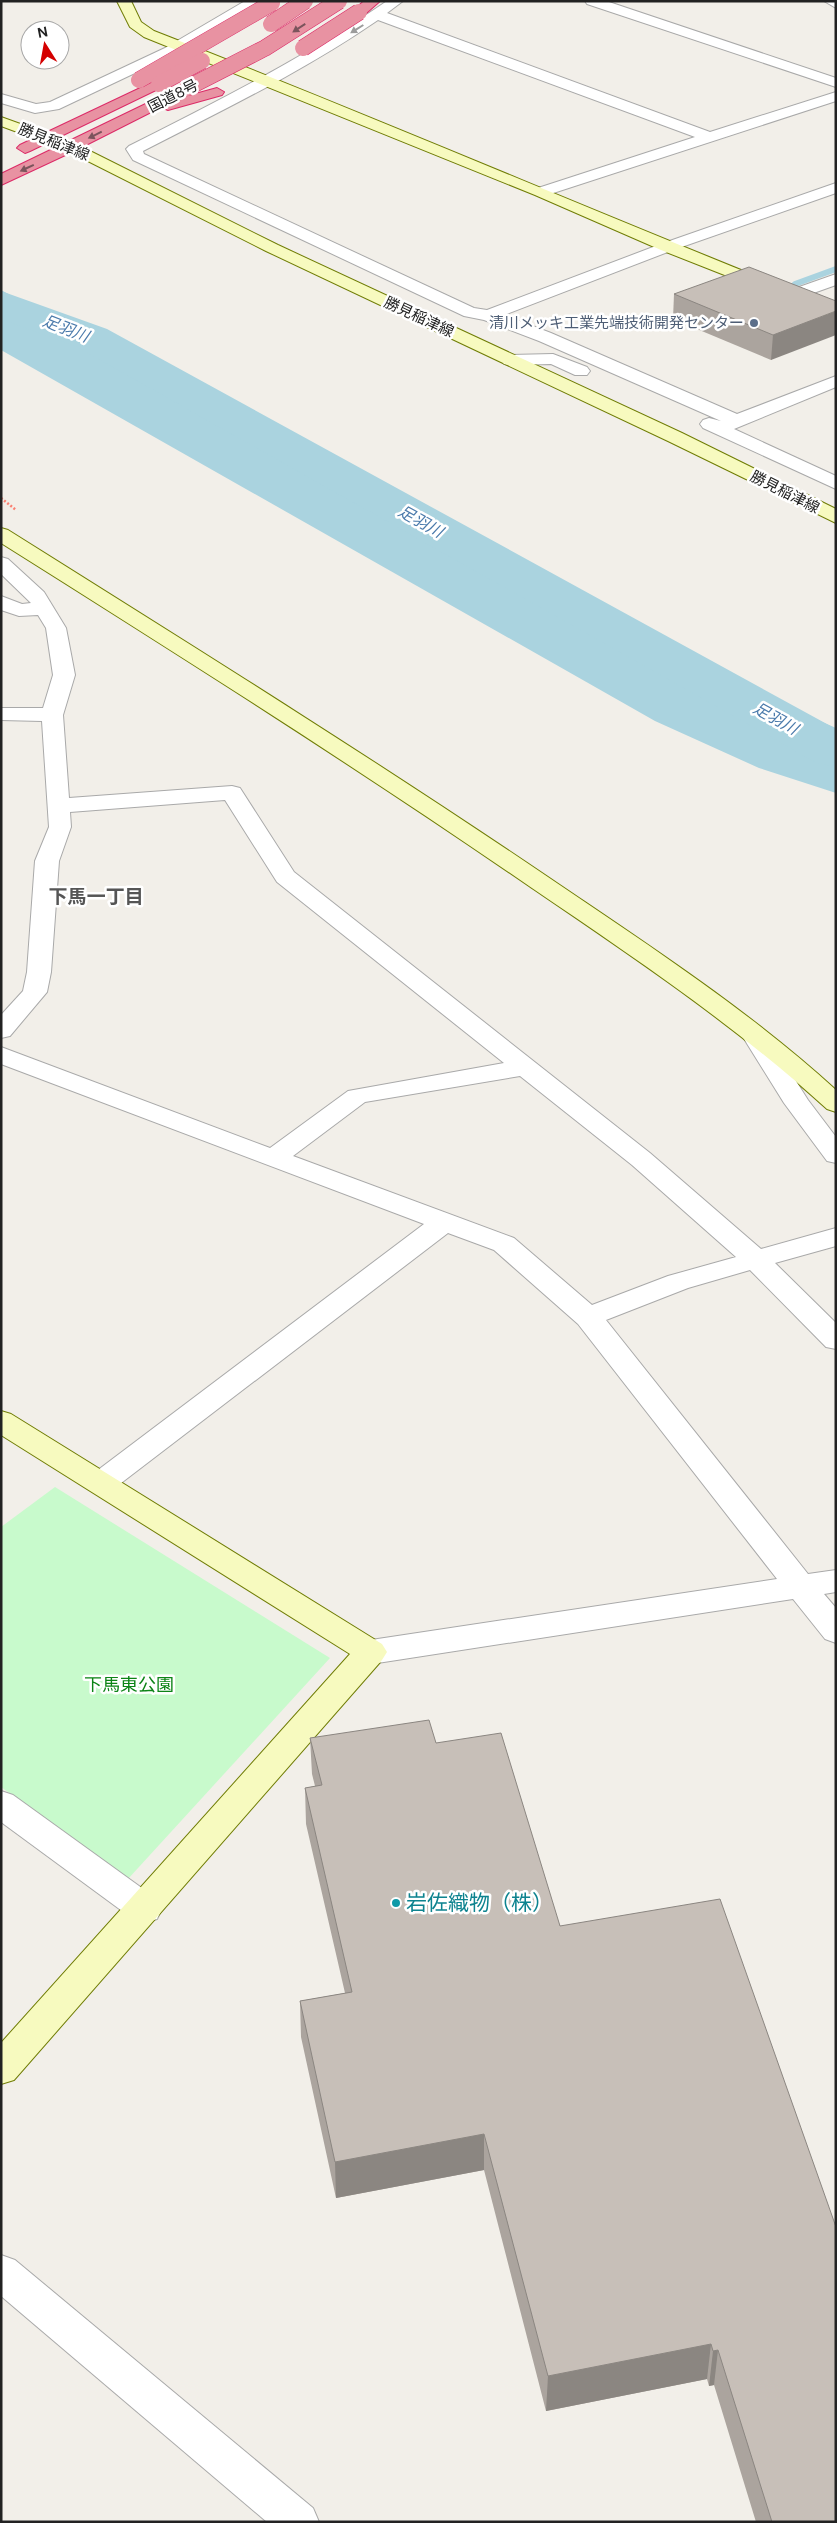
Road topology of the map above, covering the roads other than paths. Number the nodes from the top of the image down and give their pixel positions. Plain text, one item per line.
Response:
1 (124, 1) edge
2 (255, 1) edge
3 (306, 1) edge
4 (339, 1) edge
5 (396, 1) edge
6 (592, 1) edge
7 (831, 1) edge
8 (273, 2) edge
9 (836, 4) edge
10 (376, 8) edge
11 (256, 33) dead end
12 (178, 46) junction
13 (224, 50) dead end
14 (269, 81) junction
15 (836, 83) edge
16 (836, 96) edge
17 (1, 98) edge
18 (102, 110) junction
19 (137, 114) junction
20 (1, 121) edge
21 (46, 138) junction
22 (709, 138) junction
23 (71, 147) junction
24 (8, 156) dead end
25 (1, 180) edge
26 (836, 188) edge
27 (541, 192) junction
28 (667, 247) junction
29 (836, 279) edge
30 (792, 296) junction
31 (836, 314) edge
32 (488, 315) junction
33 (510, 360) junction
34 (836, 382) edge
35 (737, 421) junction
36 (719, 428) junction
37 (836, 483) edge
38 (836, 518) edge
39 (1, 534) edge
40 (1, 563) edge
41 (1, 602) edge
42 (44, 608) junction
43 (1, 714) edge
44 (52, 715) junction
45 (58, 806) junction
46 (1, 1031) edge
47 (754, 1034) junction
48 (1, 1055) edge
49 (526, 1067) junction
50 (836, 1104) edge
51 (836, 1154) edge
52 (274, 1158) junction
53 (444, 1222) junction
54 (836, 1237) edge
55 (755, 1259) junction
56 (588, 1317) junction
57 (836, 1340) edge
58 (1, 1421) edge
59 (101, 1484) junction
60 (836, 1581) edge
61 (800, 1586) junction
62 (836, 1632) edge
63 (371, 1652) junction
64 (1, 1804) edge
65 (145, 1909) junction
66 (1, 2069) edge
67 (1, 2272) edge
68 (298, 2522) edge

1 - 12 street
2 - 12 street
3 - 11 highway, bridge
4 -> 19 highway, 国道8号, bridge
5 - 10 street
6 - 15 street
7 - 9 street
8 - 18 highway, bridge
10 -> 14 street
10 - 19 highway, bridge
10 - 22 street
12 - 14 street
12 - 17 street
13 - 18 highway, 国道8号, bridge
14 - 27 street
14 - 32 street
16 - 22 street
18 - 21 highway, 国道8号
19 -> 23 highway, 国道8号
20 - 21 street, 勝見稲津線
21 - 23 street, 勝見稲津線
21 - 24 highway, 国道8号
22 - 27 street
23 -> 25 highway, 国道8号
23 - 33 street, 勝見稲津線
26 - 28 street
27 - 28 street
28 - 30 street
28 - 32 street
29 - 30 street
30 - 31 street
32 - 35 street
33 - 36 street
33 - 38 street, 勝見稲津線
34 - 35 street
35 - 36 street
36 - 37 street
39 - 47 street
40 - 42 street
41 - 42 street
42 - 44 street
43 - 44 street
44 - 45 street
45 - 46 street
45 - 49 street
47 - 50 street
47 - 51 street
48 - 52 street
49 - 52 street
49 - 55 street
52 - 53 street
53 - 56 street
53 - 59 street
54 - 55 street
55 - 56 street
55 - 57 street
56 - 61 street
58 - 59 street
59 - 63 street
60 - 61 street
61 - 62 street
61 - 63 street
63 - 65 street
64 - 65 street
65 - 66 street
67 - 68 street

